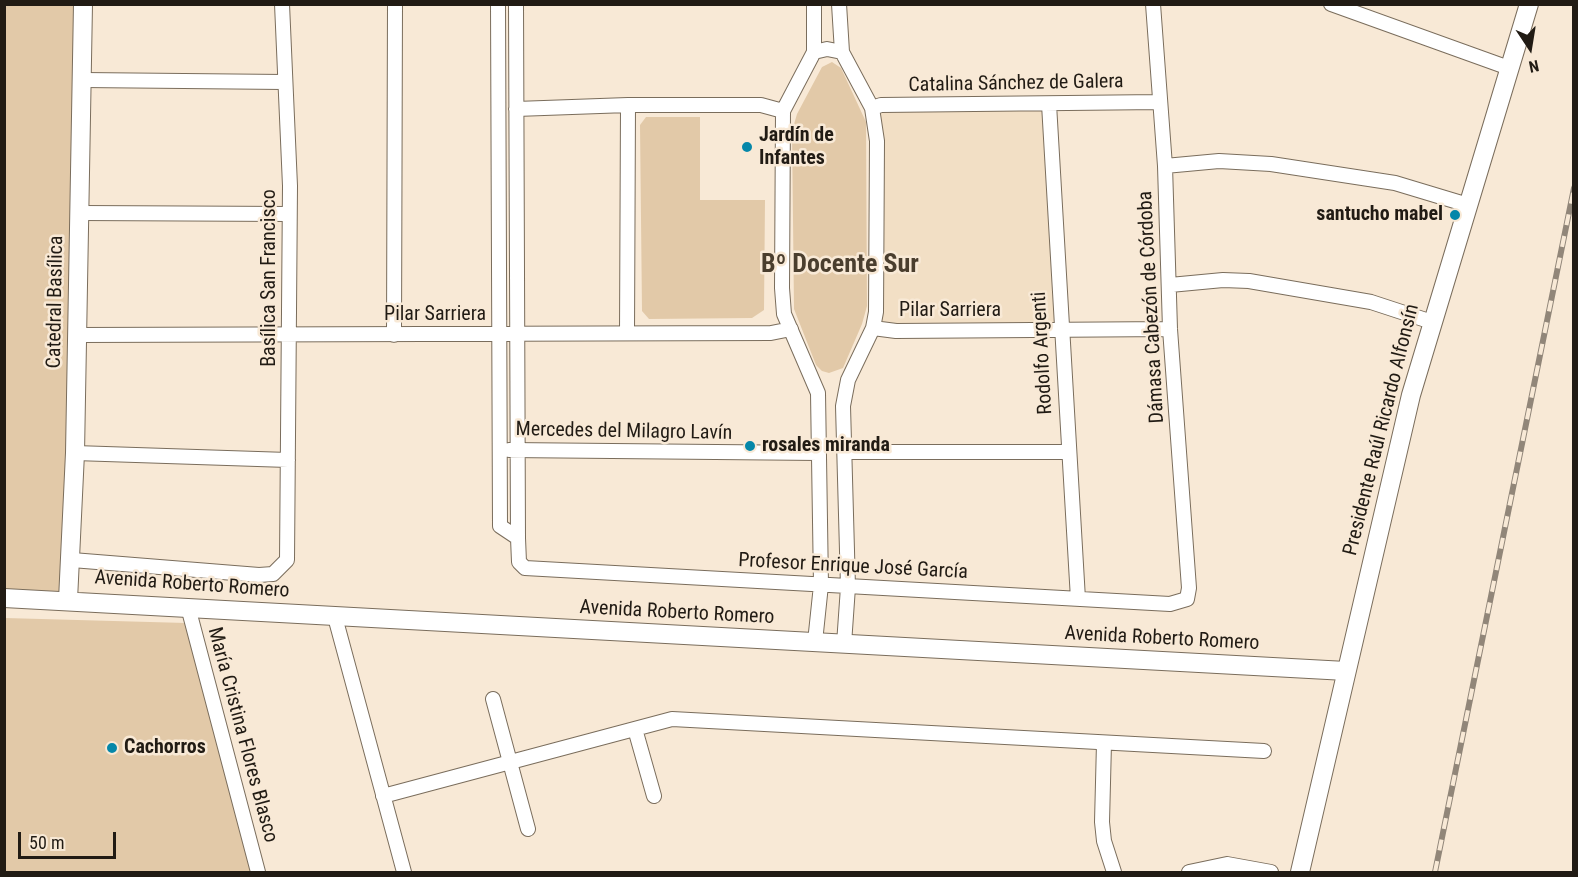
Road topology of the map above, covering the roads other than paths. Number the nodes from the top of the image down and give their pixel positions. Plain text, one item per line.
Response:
1 (83, 4) edge
2 (282, 4) edge
3 (395, 4) edge
4 (498, 4) edge
5 (516, 4) edge
6 (813, 4) edge
7 (839, 4) edge
8 (1153, 4) edge
9 (1331, 4) edge
10 (1529, 4) edge
11 (1369, 11) edge
12 (814, 52) junction
13 (842, 52) junction
14 (1509, 68) junction
15 (83, 80) junction
16 (285, 82) junction
17 (1160, 102) junction
18 (1049, 104) junction
19 (628, 105) junction
20 (872, 108) junction
21 (516, 109) junction
22 (783, 111) junction
23 (1165, 166) junction
24 (1468, 205) junction
25 (81, 213) junction
26 (289, 214) junction
27 (1170, 285) junction
28 (1432, 322) junction
29 (873, 328) junction
30 (791, 329) junction
31 (1061, 329) junction
32 (1170, 329) junction
33 (627, 333) junction
34 (499, 334) junction
35 (517, 334) junction
36 (78, 335) junction
37 (289, 335) junction
38 (394, 335) junction
39 (844, 391) junction
40 (818, 393) junction
41 (500, 450) junction
42 (518, 450) junction
43 (845, 452) junction
44 (1069, 452) junction
45 (75, 453) junction
46 (819, 453) junction
47 (288, 460) junction
48 (518, 538) junction
49 (72, 560) junction
50 (820, 585) junction
51 (848, 587) junction
52 (4, 598) edge
53 (1078, 599) junction
54 (68, 600) junction
55 (1179, 603) joint
56 (188, 607) junction
57 (335, 617) junction
58 (815, 642) junction
59 (844, 644) junction
60 (1346, 671) junction
61 (493, 699) dead end
62 (635, 729) junction
63 (1104, 742) junction
64 (1264, 751) dead end
65 (510, 762) junction
66 (382, 796) junction
67 (654, 796) dead end
68 (528, 829) dead end
69 (258, 873) edge
70 (404, 873) edge
71 (1114, 873) edge
72 (1189, 873) edge
73 (1271, 873) edge
74 (1300, 873) edge

1 - 15 main road, Catedral Basílica
2 - 16 street, Basílica San Francisco
3 - 38 street
4 - 34 street
5 - 21 street
6 - 12 street
7 - 13 street
8 - 17 street, Dámasa Cabezón de Córdoba
9 - 11 street
10 - 14 main road, Presidente Raúl Ricardo Alfonsín
11 - 14 street
12 - 13 street
12 - 22 street
13 - 20 street
14 - 24 main road, Presidente Raúl Ricardo Alfonsín
15 - 16 street
15 - 25 main road, Catedral Basílica
16 - 26 street, Basílica San Francisco
17 - 18 street, Catalina Sánchez de Galera
17 - 23 street, Dámasa Cabezón de Córdoba
18 - 20 street, Catalina Sánchez de Galera
18 - 31 street, Rodolfo Argenti
19 - 21 street
19 - 22 street
19 - 33 street
20 - 29 street
21 - 35 street
22 - 30 street
23 - 24 street
23 - 27 street, Dámasa Cabezón de Córdoba
24 - 28 main road, Presidente Raúl Ricardo Alfonsín
25 - 26 street
25 - 36 main road, Catedral Basílica
26 - 37 street, Basílica San Francisco
27 - 28 street
27 - 32 street, Dámasa Cabezón de Córdoba
28 - 60 main road, Presidente Raúl Ricardo Alfonsín
29 - 31 street, Pilar Sarriera
29 - 39 street
30 - 33 street, Pilar Sarriera
30 - 40 street
31 - 32 street, Pilar Sarriera
31 - 44 street, Rodolfo Argenti
32 - 55 street, Dámasa Cabezón de Córdoba
33 - 35 street, Pilar Sarriera
34 - 35 street, Pilar Sarriera
34 - 38 street, Pilar Sarriera
34 - 41 street
35 - 42 street
36 - 37 street, Pilar Sarriera
36 - 45 main road, Catedral Basílica
37 - 38 street, Pilar Sarriera
37 - 47 street, Basílica San Francisco
39 - 40 street
39 - 43 street
40 - 46 street
41 - 42 street, Mercedes del Milagro Lavín
41 - 48 street
42 - 46 street, Mercedes del Milagro Lavín
42 - 48 street
43 - 44 street
43 - 51 street
44 - 53 street, Rodolfo Argenti
45 - 47 street
45 - 49 main road, Catedral Basílica
46 - 50 street
47 - 49 street, Basílica San Francisco
48 - 50 street, Profesor Enrique José García
49 - 54 main road, Catedral Basílica
50 - 51 street, Profesor Enrique José García
50 - 58 street
51 - 53 street, Profesor Enrique José García
51 - 59 street
52 - 54 main road, Avenida Roberto Romero
53 - 55 street, Profesor Enrique José García
54 - 56 main road, Avenida Roberto Romero
56 - 57 main road, Avenida Roberto Romero
56 - 69 street, María Cristina Flores Blasco
57 - 58 main road, Avenida Roberto Romero
57 - 66 street
58 - 59 main road, Avenida Roberto Romero
59 - 60 main road, Avenida Roberto Romero
60 - 74 main road, Presidente Raúl Ricardo Alfonsín
61 - 65 street
62 - 63 street
62 - 65 street
62 - 67 street
63 - 64 street
63 - 71 street
65 - 66 street
65 - 68 street
66 - 70 street
72 - 73 street

